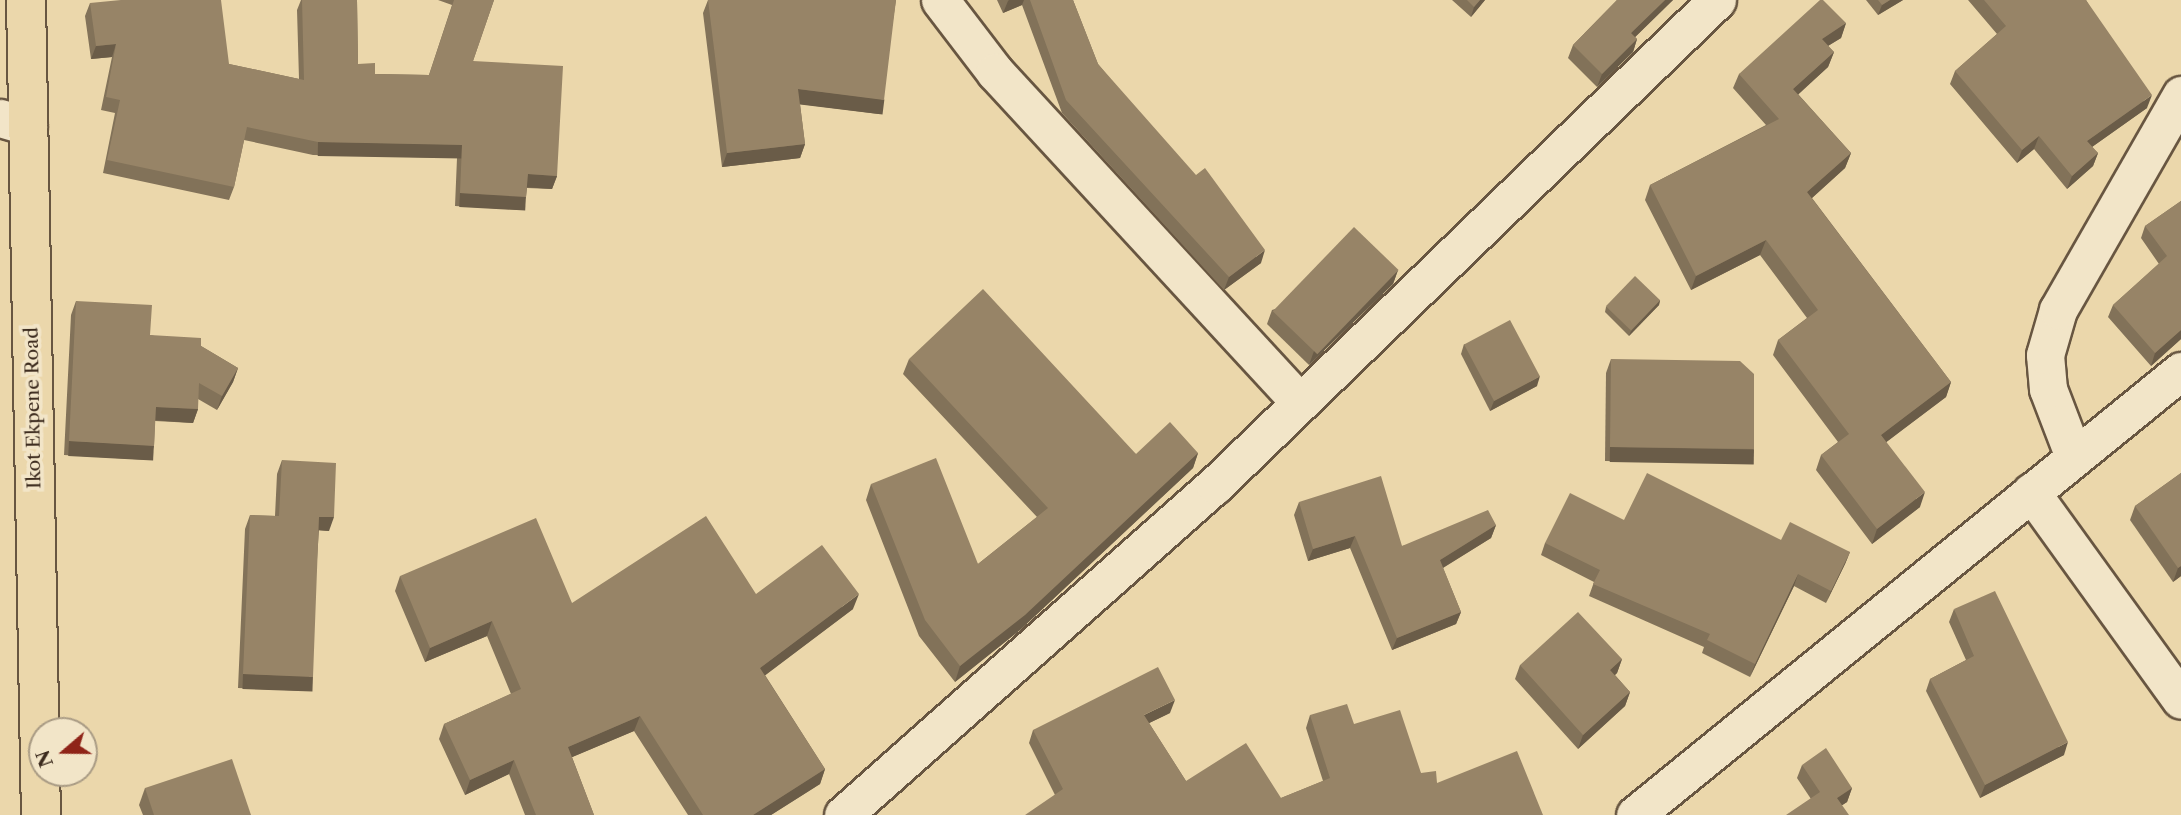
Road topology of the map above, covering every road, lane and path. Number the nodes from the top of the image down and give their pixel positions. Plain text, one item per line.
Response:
1 (26, 0) edge
2 (940, 0) edge
3 (1717, 0) edge
4 (2181, 94) edge
5 (14, 122) edge
6 (2181, 371) edge
7 (1299, 402) junction
8 (2074, 457) junction
9 (2031, 492) junction
10 (2181, 700) edge
11 (41, 815) edge
12 (843, 815) edge
13 (1635, 815) edge

1 - 5 highway, Ikot Ekpene Road
2 - 7 street
3 - 7 street
4 - 8 street
5 - 11 highway, Ikot Ekpene Road
6 - 8 street
7 - 12 street
8 - 9 street
9 - 10 street
9 - 13 street

